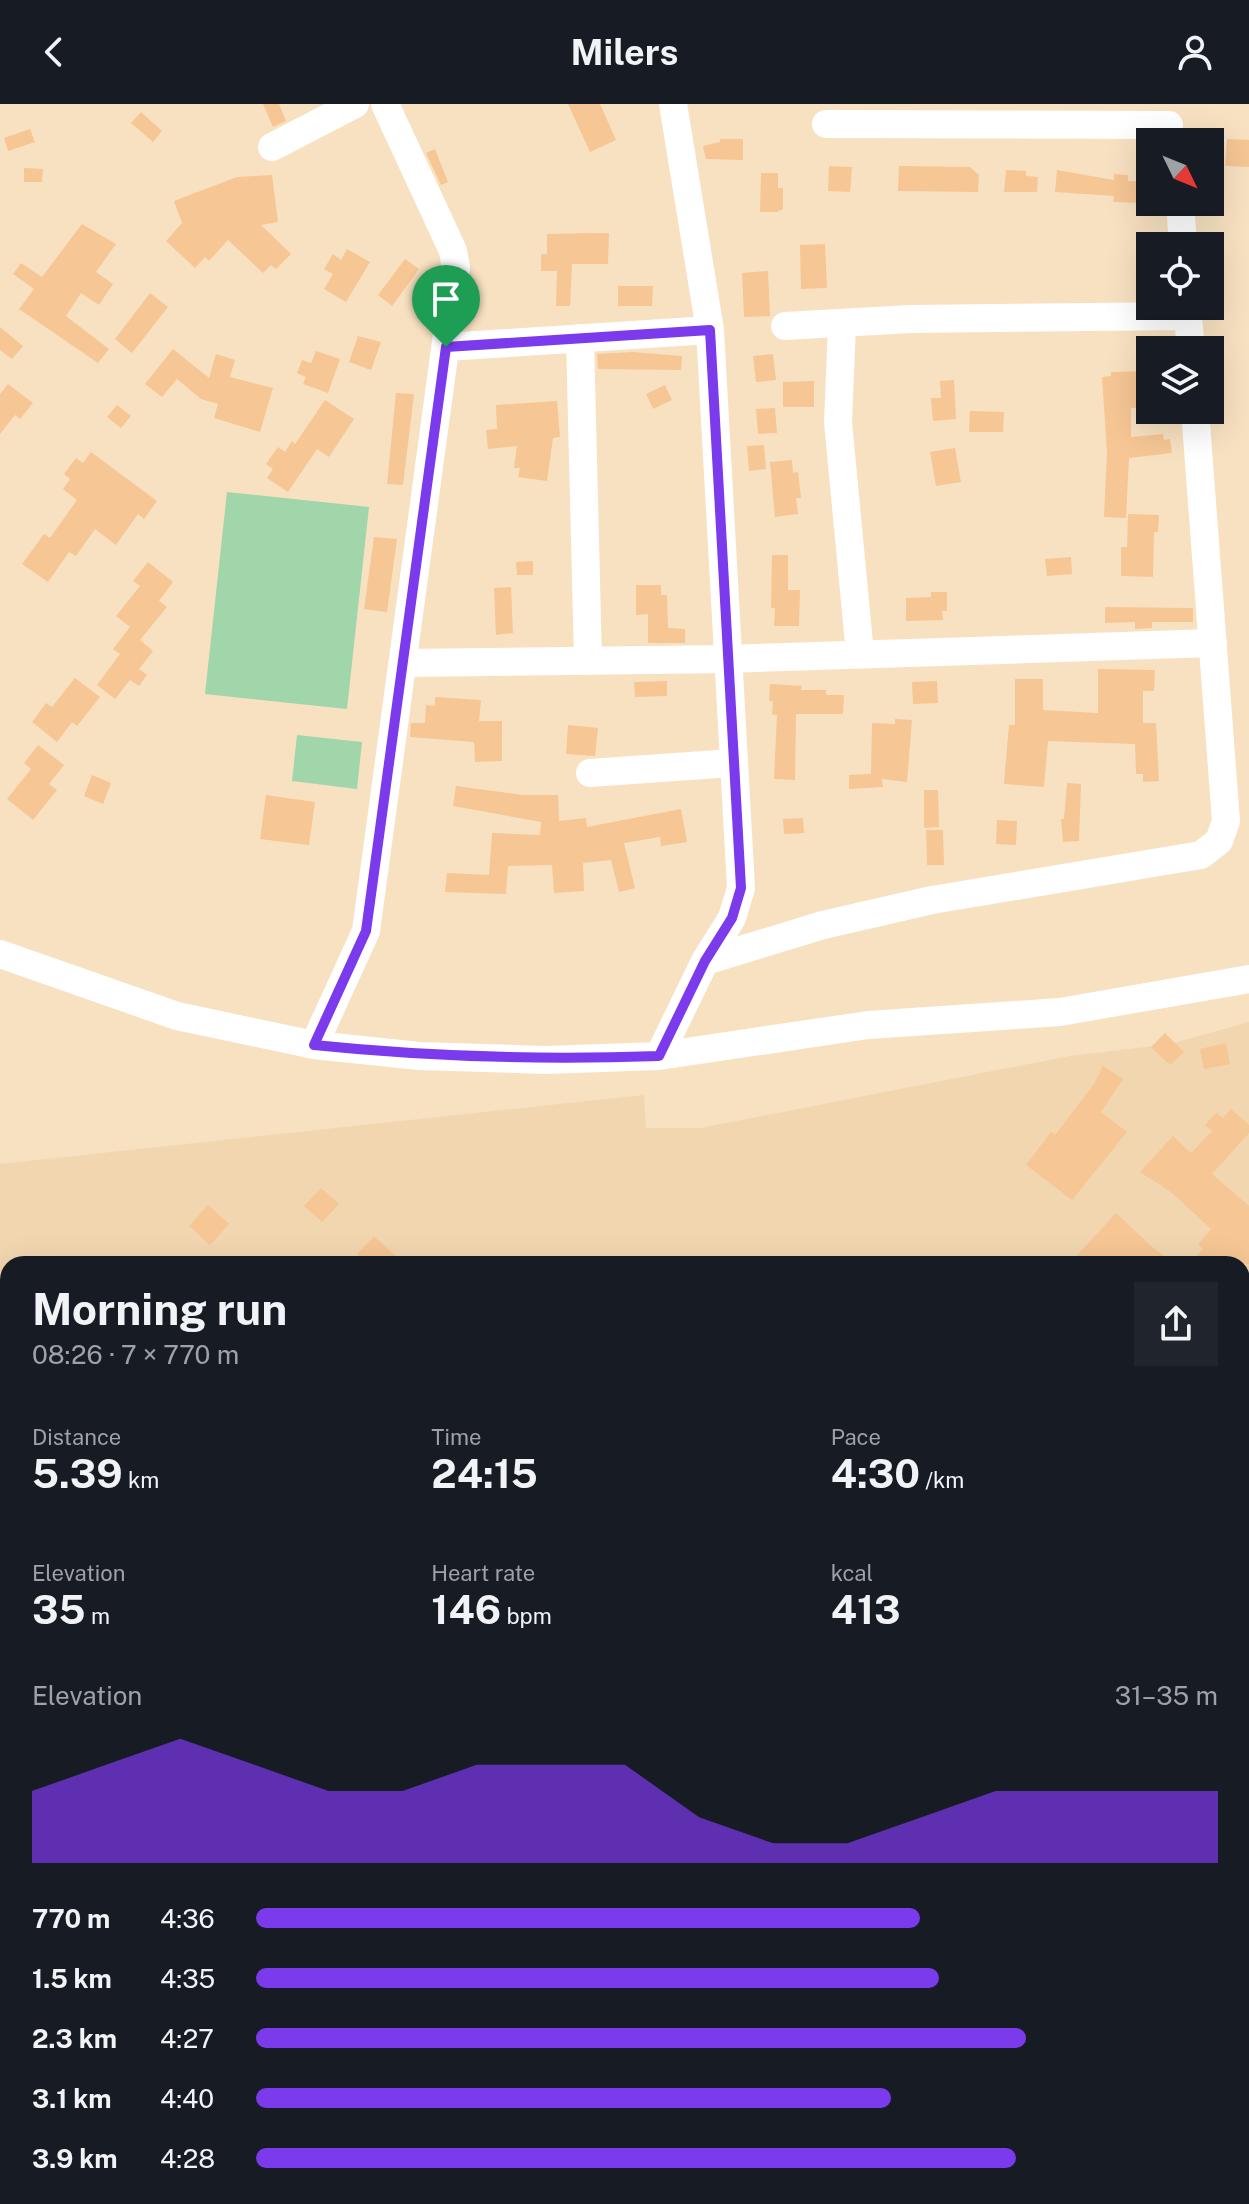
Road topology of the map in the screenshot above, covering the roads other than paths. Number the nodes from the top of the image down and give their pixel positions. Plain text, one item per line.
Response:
1 (355, 104) edge
2 (385, 104) edge
3 (673, 104) edge
4 (826, 124) dead end
5 (1170, 124) edge
6 (272, 147) dead end
7 (1136, 313) edge
8 (785, 326) dead end
9 (842, 326) junction
10 (710, 330) junction
11 (580, 338) junction
12 (446, 347) junction
13 (1196, 424) edge
14 (1213, 643) junction
15 (860, 654) junction
16 (727, 659) junction
17 (588, 661) junction
18 (404, 663) junction
19 (732, 763) junction
20 (590, 773) dead end
21 (0, 954) edge
22 (705, 961) junction
23 (1249, 979) edge
24 (314, 1045) junction
25 (659, 1056) junction

1 - 6 street
2 - 12 street
3 - 10 street
4 - 5 street
7 - 9 street
8 - 9 street
9 - 15 street
10 - 11 street
10 - 16 street
11 - 12 street
11 - 17 street
12 - 18 street
13 - 14 street
14 - 15 street
14 - 22 street
15 - 16 street
16 - 17 street
16 - 19 street
17 - 18 street
18 - 24 street
19 - 20 street
19 - 22 street
21 - 24 street
22 - 25 street
23 - 25 street
24 - 25 street

